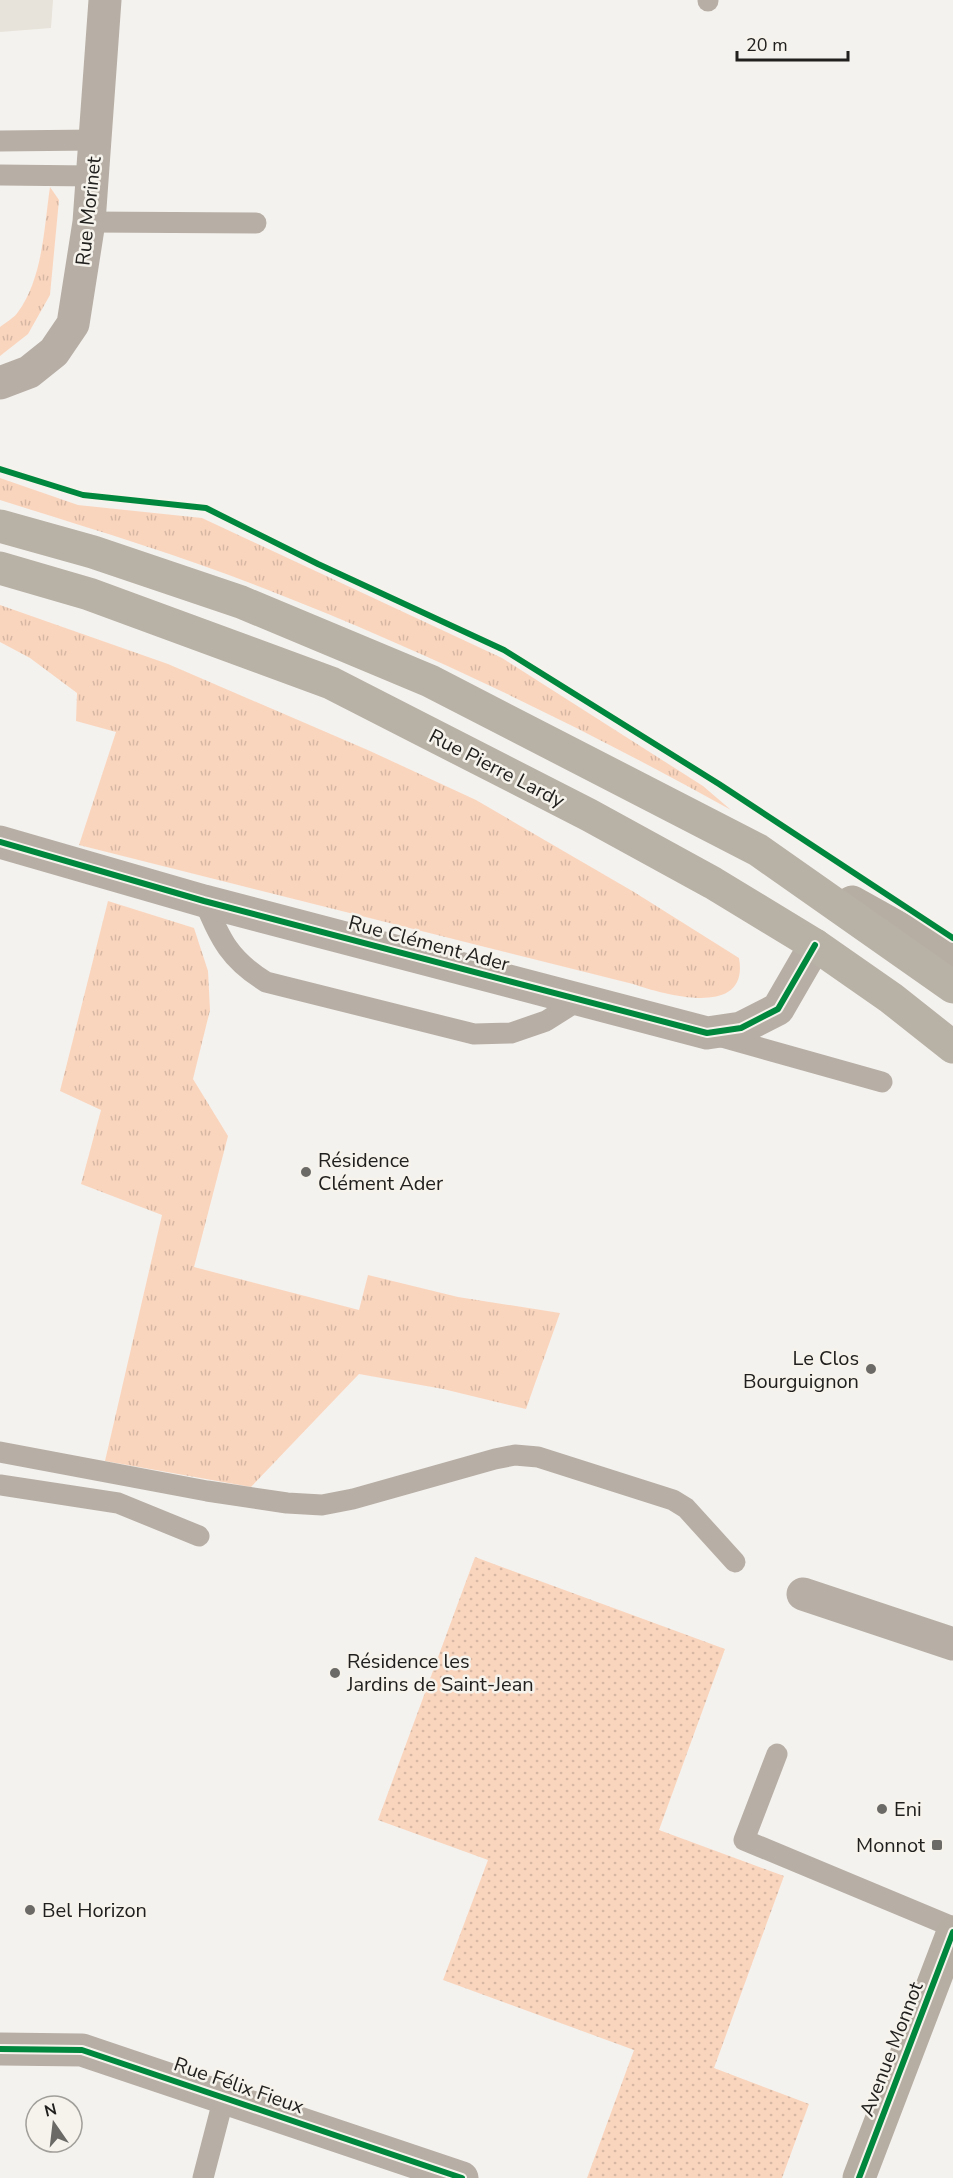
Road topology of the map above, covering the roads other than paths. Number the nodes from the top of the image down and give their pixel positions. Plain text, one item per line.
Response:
1 (105, 0) edge
2 (96, 140) junction
3 (0, 141) edge
4 (0, 175) edge
5 (93, 176) junction
6 (89, 222) junction
7 (256, 223) dead end
8 (0, 383) edge
9 (0, 526) edge
10 (0, 568) edge
11 (0, 842) edge
12 (758, 850) junction
13 (204, 902) junction
14 (815, 945) junction
15 (953, 958) edge
16 (953, 987) edge
17 (579, 1000) junction
18 (706, 1033) junction
19 (953, 1047) edge
20 (882, 1082) dead end
21 (0, 1452) edge
22 (0, 1485) edge
23 (199, 1536) dead end
24 (735, 1562) dead end
25 (803, 1594) dead end
26 (953, 1644) edge
27 (777, 1754) dead end
28 (953, 1927) edge
29 (953, 1932) edge
30 (0, 2049) edge
31 (224, 2097) junction
32 (203, 2178) edge
33 (462, 2178) edge
34 (859, 2178) edge

1 - 2 street, Rue Morinet
2 - 3 lane
2 - 5 street, Rue Morinet
4 - 5 lane
5 - 6 street, Rue Morinet
6 - 7 lane
6 - 8 street, Rue Morinet
9 - 12 main road
10 - 14 main road, Rue Pierre Lardy
11 - 13 street, Rue Clément Ader
12 - 15 main road
12 - 16 main road
13 - 17 street, Rue Clément Ader
13 - 17 lane
14 - 18 street, Rue Clément Ader
14 - 19 main road, Rue Pierre Lardy
17 - 18 street, Rue Clément Ader
18 - 20 lane
21 - 24 lane
22 - 23 lane
25 - 26 street
27 - 28 lane
29 - 34 main road, Avenue Monnot
30 - 31 street, Rue Félix Fieux
31 - 32 lane
31 - 33 street, Rue Félix Fieux

